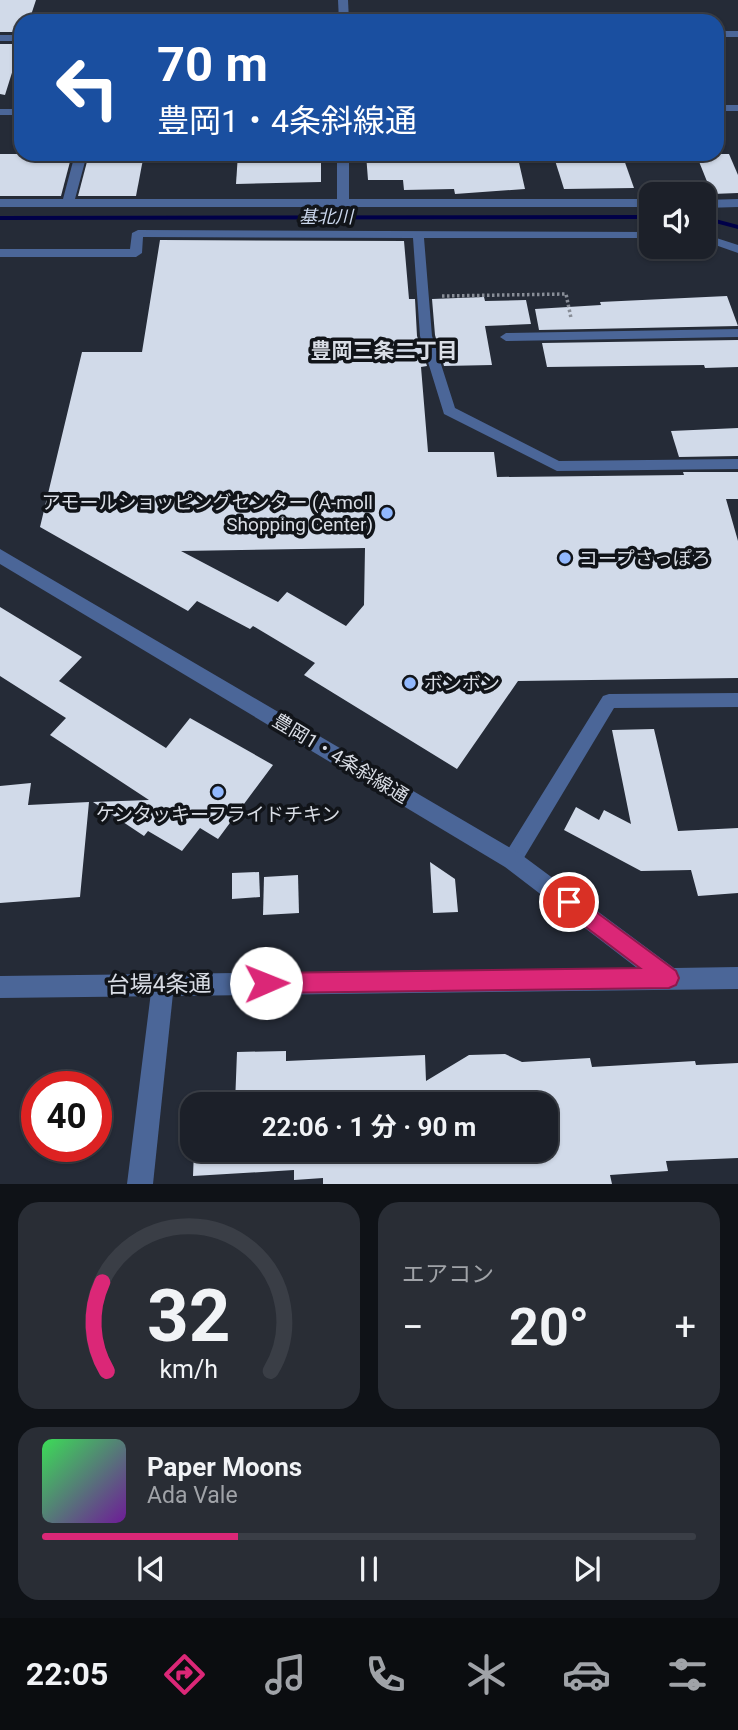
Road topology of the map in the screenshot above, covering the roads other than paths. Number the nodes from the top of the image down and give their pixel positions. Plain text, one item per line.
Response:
1 (79, 161) edge
2 (343, 161) edge
3 (343, 202) junction
4 (0, 203) edge
5 (68, 203) junction
6 (738, 203) edge
7 (639, 204) edge
8 (716, 204) edge
9 (418, 233) junction
10 (639, 234) edge
11 (716, 241) edge
12 (738, 249) edge
13 (0, 253) edge
14 (738, 333) edge
15 (506, 337) dead end
16 (738, 464) edge
17 (0, 556) edge
18 (738, 700) edge
19 (512, 860) junction
20 (669, 978) junction
21 (738, 978) edge
22 (163, 984) junction
23 (0, 987) edge
24 (140, 1184) edge

1 - 5 street
2 - 3 street
3 - 5 street
3 - 7 street
4 - 5 street
6 - 8 street
9 - 10 lane
9 - 13 lane
9 - 16 lane
11 - 12 lane
14 - 15 lane
17 - 19 street, 豊岡1・4条斜線通
18 - 19 lane
19 - 20 street, 豊岡1・4条斜線通
20 - 21 street, 台場4条通
20 - 22 street, 台場4条通
22 - 23 street, 台場4条通
22 - 24 street

